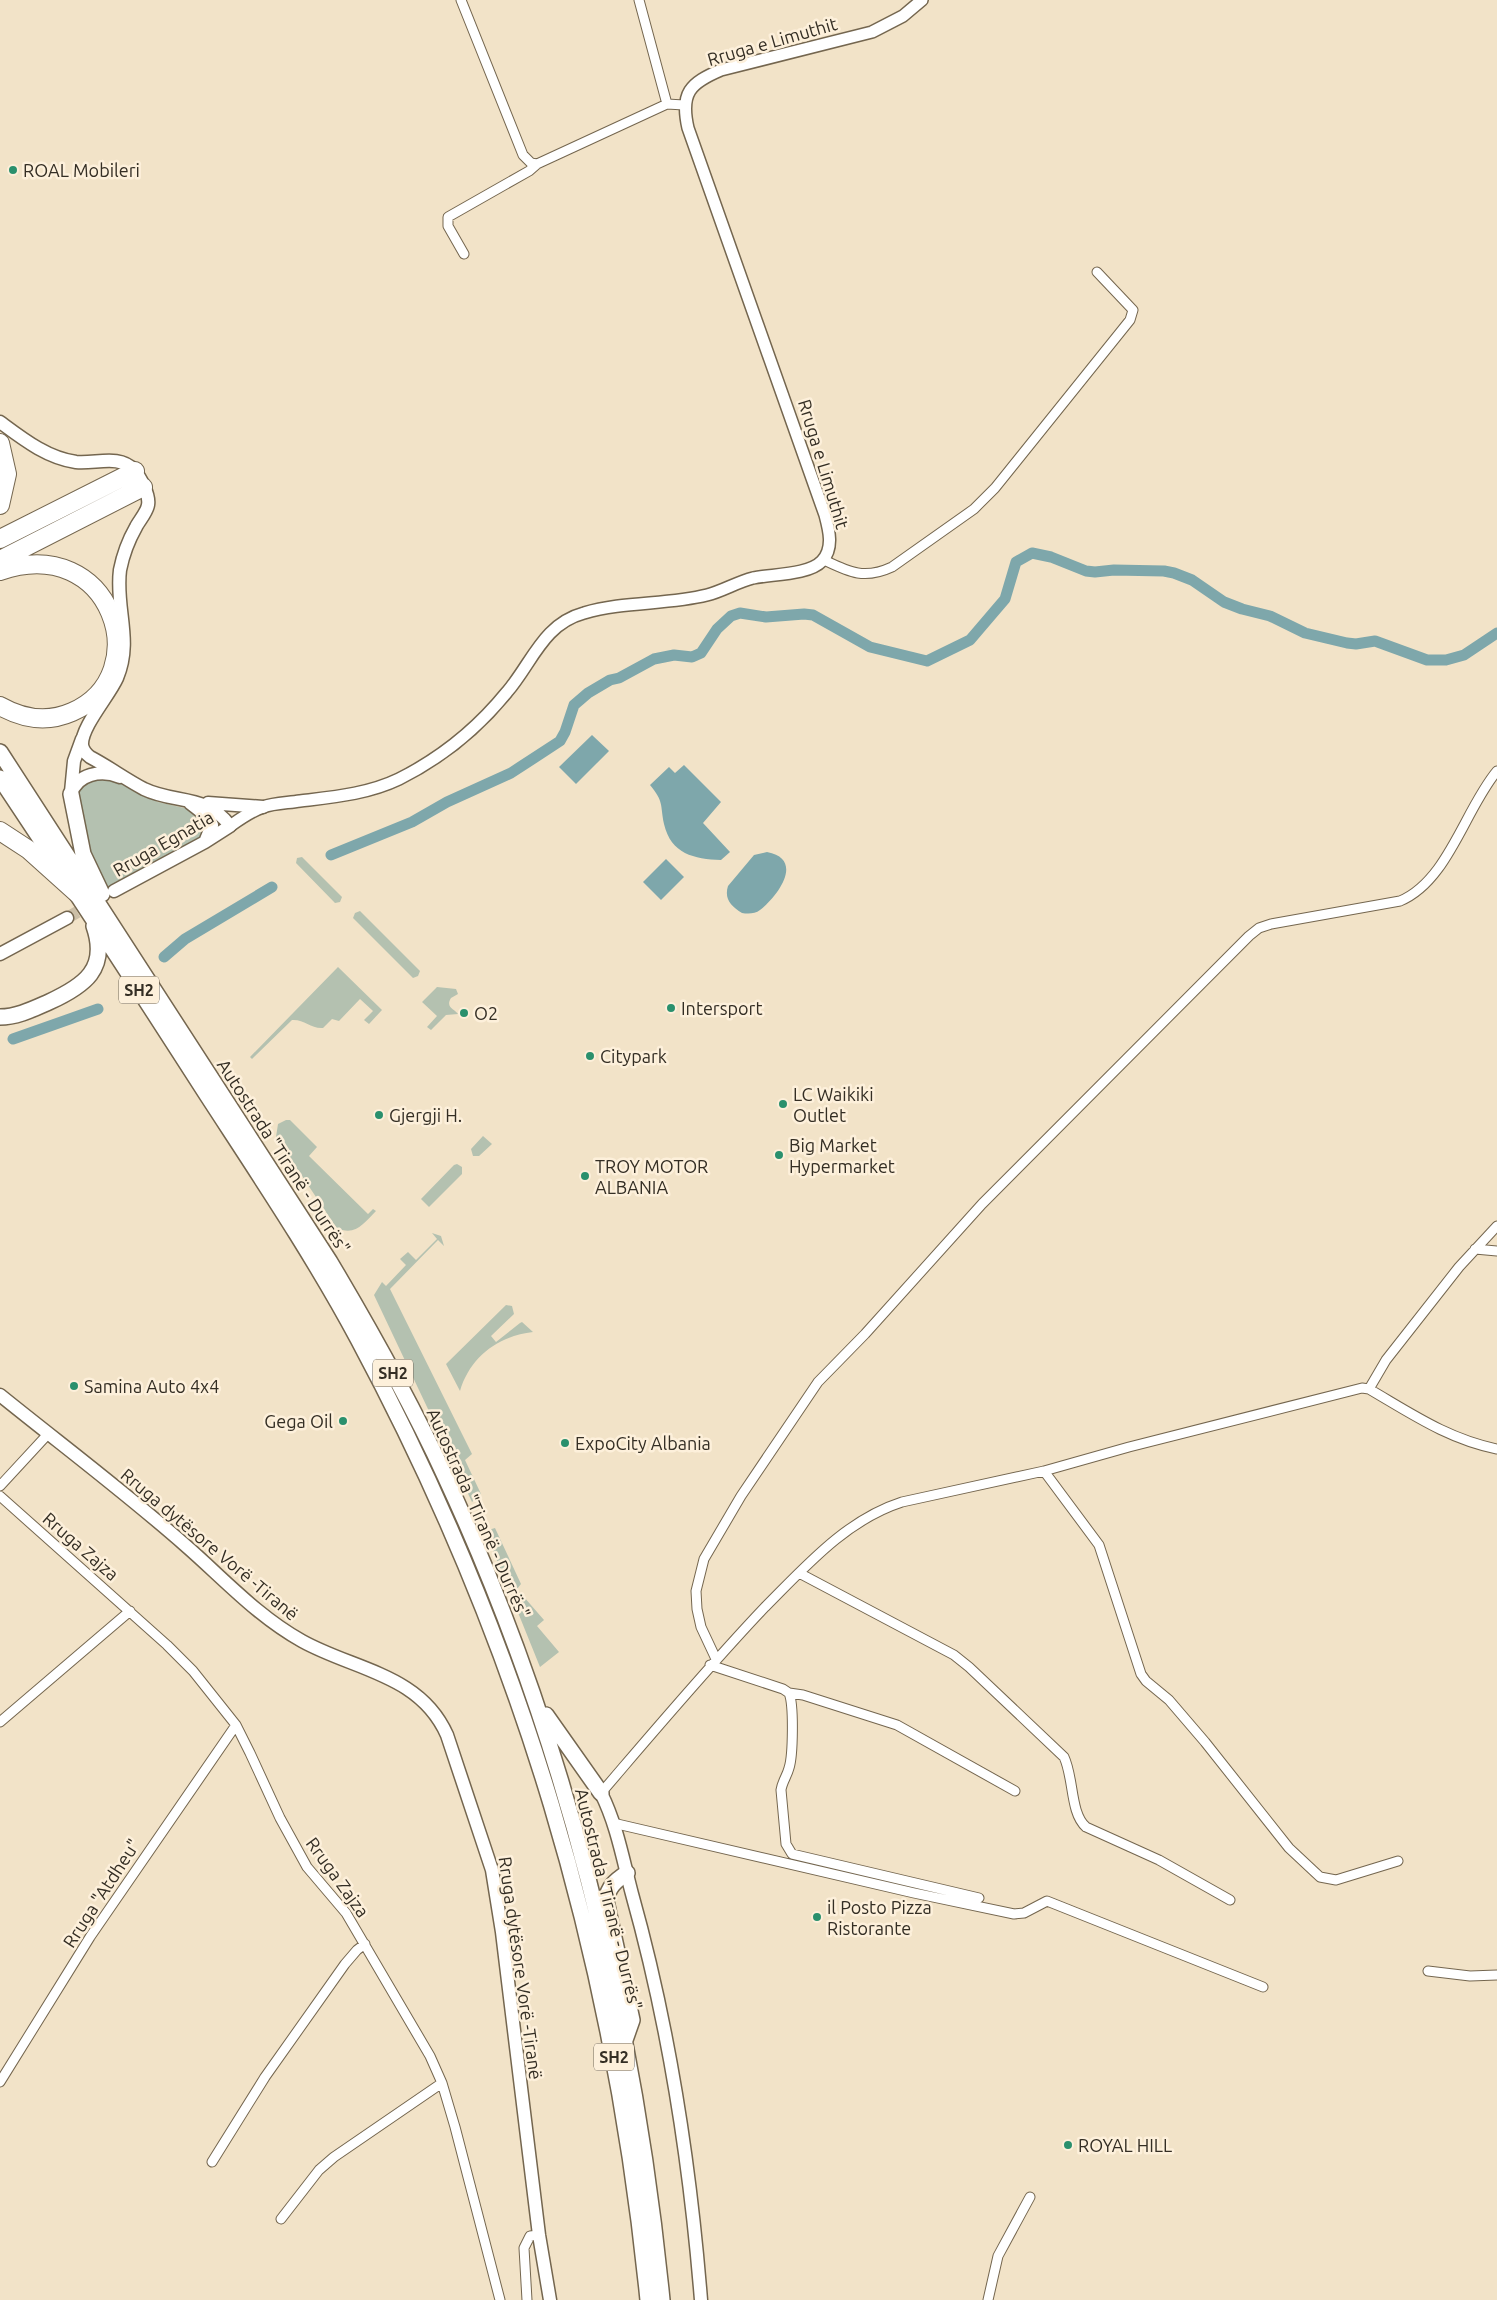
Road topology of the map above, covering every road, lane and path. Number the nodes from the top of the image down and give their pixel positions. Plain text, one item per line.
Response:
1 (461, 0) edge
2 (639, 0) edge
3 (922, 0) edge
4 (667, 104) junction
5 (684, 104) junction
6 (537, 164) junction
7 (464, 254) dead end
8 (1098, 272) dead end
9 (0, 422) edge
10 (0, 442) edge
11 (135, 471) junction
12 (143, 487) junction
13 (0, 505) edge
14 (0, 539) edge
15 (0, 560) edge
16 (824, 560) junction
17 (0, 571) edge
18 (0, 706) edge
19 (84, 734) junction
20 (0, 752) edge
21 (1497, 771) edge
22 (0, 778) edge
23 (131, 781) junction
24 (71, 794) junction
25 (178, 800) junction
26 (201, 802) junction
27 (263, 807) junction
28 (230, 826) junction
29 (0, 831) edge
30 (205, 842) junction
31 (114, 891) dead end
32 (78, 894) junction
33 (89, 913) junction
34 (67, 918) tunnel mouth
35 (0, 954) edge
36 (137, 964) junction
37 (0, 1017) edge
38 (1497, 1226) edge
39 (1475, 1249) junction
40 (1497, 1251) edge
41 (1369, 1389) junction
42 (0, 1395) edge
43 (48, 1434) junction
44 (1497, 1449) edge
45 (1044, 1471) junction
46 (0, 1486) edge
47 (0, 1496) edge
48 (799, 1573) junction
49 (130, 1611) junction
50 (713, 1662) junction
51 (789, 1694) junction
52 (533, 1695) junction
53 (0, 1722) edge
54 (236, 1726) junction
55 (1015, 1791) dead end
56 (601, 1793) junction
57 (613, 1823) junction
58 (1398, 1861) dead end
59 (627, 1873) junction
60 (979, 1898) dead end
61 (1230, 1900) dead end
62 (365, 1944) junction
63 (1428, 1971) dead end
64 (1497, 1975) edge
65 (1263, 1987) dead end
66 (625, 2040) junction
67 (0, 2082) edge
68 (442, 2083) junction
69 (212, 2162) dead end
70 (1030, 2197) dead end
71 (281, 2219) dead end
72 (539, 2235) junction
73 (500, 2300) edge
74 (526, 2300) edge
75 (550, 2300) edge
76 (648, 2300) edge
77 (662, 2300) edge
78 (701, 2300) edge
79 (988, 2300) edge

1 - 6 street
2 - 4 street
3 - 5 street, Rruga e Limuthit
4 - 5 street
4 - 6 street
5 - 16 street, Rruga e Limuthit
6 - 7 street
8 - 16 street
9 - 11 main road
10 - 13 highway
11 - 12 main road
11 - 14 highway
12 - 15 highway
12 - 19 main road
16 - 27 street
17 - 18 highway
19 - 23 main road
19 - 24 main road
20 - 36 highway, Autostrada "Tiranë - Durrës" / SH2
21 - 50 street
22 - 32 highway, Autostrada "Tiranë - Durrës" / SH2
23 - 24 main road
23 - 25 main road
24 - 36 highway
25 - 26 main road
25 - 30 main road
26 - 27 main road
26 - 28 main road
27 - 28 street
28 - 30 main road, Rruga Egnatia
29 - 32 highway
30 - 31 main road, Rruga Egnatia
32 - 33 highway, Autostrada "Tiranë - Durrës" / SH2
33 - 37 highway
33 - 76 highway, Autostrada "Tiranë - Durrës" / SH2
34 - 35 main road
36 - 52 highway, Autostrada "Tiranë - Durrës" / SH2
38 - 39 street
39 - 40 street
39 - 41 street
41 - 44 street
41 - 45 street
42 - 43 main road, Rruga dytësore Vorë -Tiranë
43 - 46 street
43 - 72 main road, Rruga dytësore Vorë -Tiranë
45 - 48 street
45 - 58 street
47 - 49 street, Rruga Zajza
48 - 50 street
48 - 61 street
49 - 53 street
49 - 54 street, Rruga Zajza
50 - 51 street
50 - 56 street
51 - 55 street
51 - 60 street
52 - 56 highway
52 - 66 highway, Autostrada "Tiranë - Durrës" / SH2
54 - 62 street, Rruga Zajza
54 - 67 street, Rruga "Atdheu"
56 - 57 main road
57 - 59 main road
57 - 65 street
59 - 66 highway
59 - 78 main road
62 - 68 street, Rruga Zajza
62 - 69 street
63 - 64 street
66 - 77 highway, Autostrada "Tiranë - Durrës" / SH2
68 - 71 street
68 - 73 street, Rruga Zajza
70 - 79 street
72 - 74 street
72 - 75 main road, Rruga dytësore Vorë -Tiranë

